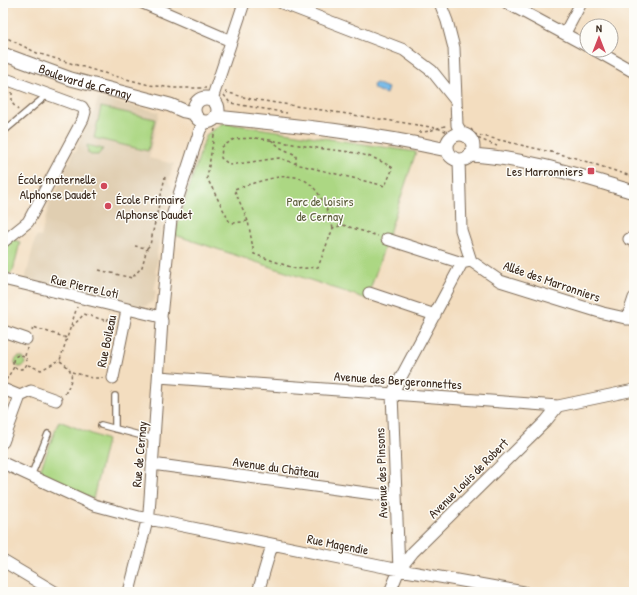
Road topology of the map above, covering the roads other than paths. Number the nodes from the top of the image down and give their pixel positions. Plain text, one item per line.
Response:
1 (143, 3) edge
2 (244, 3) edge
3 (282, 3) edge
4 (440, 3) edge
5 (507, 3) edge
6 (581, 3) edge
7 (565, 33) junction
8 (231, 40) junction
9 (579, 41) edge
10 (3, 54) edge
11 (609, 58) edge
12 (634, 72) edge
13 (8, 80) edge
14 (47, 96) junction
15 (456, 101) junction
16 (195, 109) junction
17 (214, 111) junction
18 (3, 132) edge
19 (460, 142) junction
20 (634, 192) edge
21 (387, 239) road end
22 (3, 242) edge
23 (467, 262) junction
24 (3, 280) edge
25 (369, 293) dead end
26 (634, 298) edge
27 (127, 310) junction
28 (435, 315) junction
29 (161, 316) junction
30 (631, 320) edge
31 (3, 330) edge
32 (28, 336) road end
33 (159, 377) junction
34 (113, 378) road end
35 (3, 389) edge
36 (634, 390) edge
37 (392, 394) junction
38 (20, 396) junction
39 (115, 396) dead end
40 (56, 400) road end
41 (558, 406) junction
42 (101, 425) dead end
43 (115, 430) junction
44 (48, 434) dead end
45 (154, 439) junction
46 (3, 442) edge
47 (3, 463) edge
48 (152, 464) junction
49 (31, 476) junction
50 (396, 497) junction
51 (148, 519) junction
52 (272, 545) junction
53 (3, 561) edge
54 (399, 570) junction
55 (55, 592) edge
56 (129, 592) edge
57 (258, 592) edge
58 (390, 592) edge
59 (524, 592) edge

1 - 8 street
2 - 8 street, Rue de Cernay
3 - 15 street
4 - 15 street
5 - 7 street
6 - 7 street
7 - 9 street
8 - 17 street, Rue de Cernay
10 - 16 street, Boulevard de Cernay
11 - 12 street
13 - 14 street
14 - 18 lane
14 - 22 street
15 - 19 street
16 - 17 street
16 - 17 street, Boulevard de Cernay
17 - 19 street
17 - 29 street, Rue de Cernay
19 - 20 street
19 - 23 street
21 - 23 street, Allée des Marronniers
23 - 28 street
23 - 30 street, Allée des Marronniers
24 - 27 street, Rue Pierre Loti
25 - 28 street
26 - 30 street
27 - 29 street, Rue Pierre Loti
27 - 34 street, Rue Boileau
28 - 37 street
29 - 33 street, Rue de Cernay
31 - 32 street
33 - 37 street, Avenue des Bergeronnettes
33 - 45 street, Rue de Cernay
35 - 38 street
36 - 41 street, Avenue des Bergeronnettes
37 - 41 street, Avenue des Bergeronnettes
37 - 50 street, Avenue des Pinsons
38 - 40 street
38 - 46 street
39 - 43 lane
41 - 54 street, Avenue Louis de Robert
42 - 43 lane
43 - 45 lane
44 - 49 lane
45 - 48 street, Rue de Cernay
47 - 49 street, Rue Magendie
48 - 50 street, Avenue du Château
48 - 51 street, Rue de Cernay
49 - 51 street, Rue Magendie
50 - 54 street, Avenue des Pinsons
51 - 52 street, Rue Magendie
51 - 56 street, Rue de Cernay
52 - 54 street, Rue Magendie
52 - 57 street
53 - 55 street
54 - 58 street
54 - 59 street, Rue Magendie

